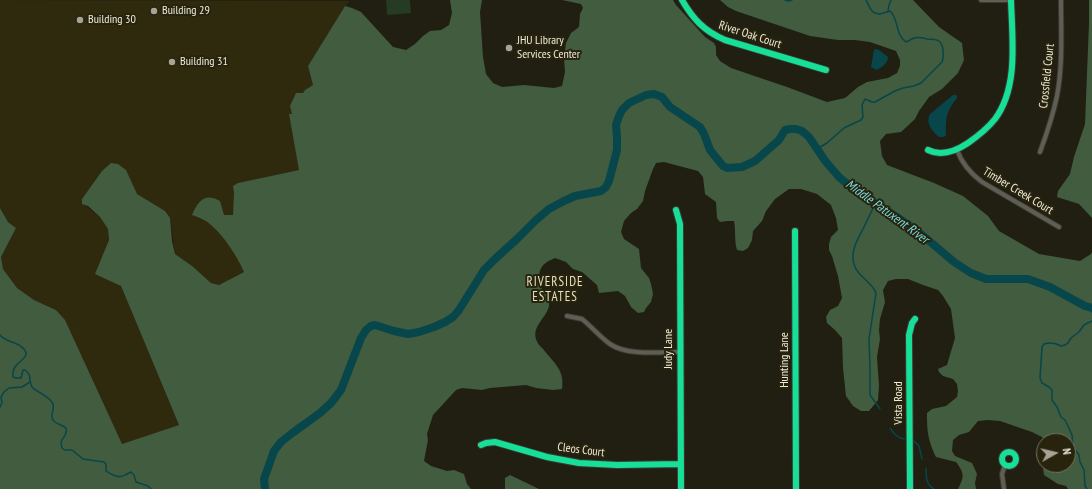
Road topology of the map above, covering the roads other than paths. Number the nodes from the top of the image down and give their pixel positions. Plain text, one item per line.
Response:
1 (682, 0) edge
2 (981, 0) edge
3 (1007, 0) edge
4 (1011, 0) edge
5 (1061, 0) edge
6 (826, 70) dead end
7 (928, 150) dead end
8 (956, 150) junction
9 (1040, 152) dead end
10 (676, 210) dead end
11 (1059, 227) dead end
12 (795, 231) dead end
13 (567, 316) dead end
14 (915, 319) dead end
15 (680, 352) junction
16 (481, 445) dead end
17 (681, 464) junction
18 (1005, 464) dead end
19 (681, 489) edge
20 (796, 489) edge
21 (910, 489) edge
22 (1004, 489) edge

1 - 6 street, River Oak Court
2 - 3 street
4 - 8 street
5 - 9 street, Crossfield Court
7 - 8 street
8 - 11 street, Timber Creek Court
10 - 15 street, Judy Lane
12 - 20 street, Hunting Lane
13 - 15 street
14 - 21 street, Vista Road
15 - 17 street, Judy Lane
16 - 17 street, Cleos Court
17 - 19 street, Judy Lane
18 - 22 street

